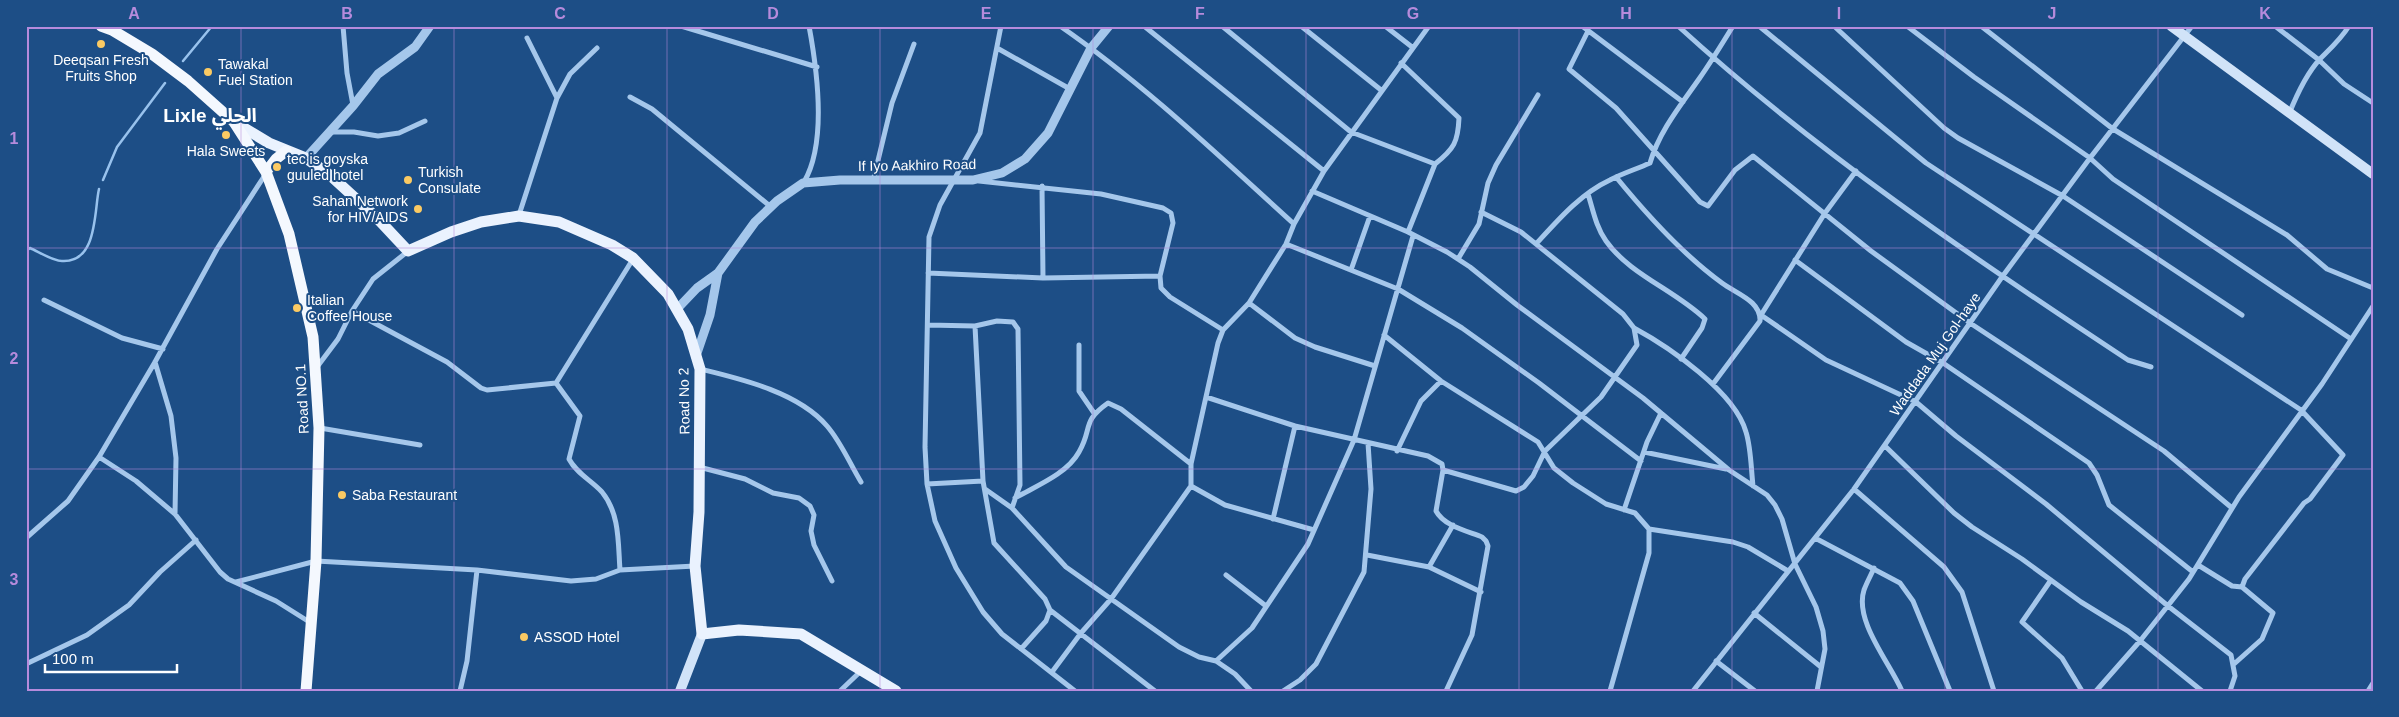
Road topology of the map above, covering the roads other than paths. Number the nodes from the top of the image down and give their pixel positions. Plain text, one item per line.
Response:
1 (343, 26) edge
2 (430, 26) edge
3 (681, 26) edge
4 (809, 26) edge
5 (1001, 26) edge
6 (1060, 26) edge
7 (1109, 26) edge
8 (1144, 26) edge
9 (1222, 26) edge
10 (1301, 26) edge
11 (1386, 26) edge
12 (1429, 26) edge
13 (1582, 26) edge
14 (1678, 26) edge
15 (1733, 26) edge
16 (1759, 26) edge
17 (1834, 26) edge
18 (1907, 26) edge
19 (1981, 26) edge
20 (2171, 26) edge
21 (2192, 26) edge
22 (2275, 26) edge
23 (2349, 26) edge
24 (109, 28) edge
25 (1588, 31) junction
26 (2185, 36) junction
27 (527, 38) dead end
28 (914, 44) dead end
29 (597, 48) dead end
30 (997, 48) junction
31 (1091, 48) junction
32 (1412, 48) junction
33 (1713, 59) junction
34 (2319, 60) junction
35 (1401, 63) junction
36 (817, 67) junction
37 (1070, 90) junction
38 (1381, 90) junction
39 (1538, 95) dead end
40 (557, 98) junction
41 (630, 98) dead end
42 (1683, 102) junction
43 (2373, 103) edge
44 (354, 106) junction
45 (2289, 114) junction
46 (425, 121) dead end
47 (234, 122) junction
48 (2113, 129) junction
49 (329, 132) junction
50 (1351, 132) junction
51 (1654, 149) junction
52 (286, 151) junction
53 (306, 158) junction
54 (2090, 158) junction
55 (1435, 164) junction
56 (1324, 171) junction
57 (1856, 171) junction
58 (266, 172) junction
59 (2373, 174) edge
60 (1616, 177) junction
61 (873, 180) junction
62 (973, 180) junction
63 (953, 181) junction
64 (803, 183) junction
65 (1042, 186) junction
66 (1312, 191) junction
67 (1588, 194) junction
68 (2063, 196) junction
69 (771, 207) junction
70 (1481, 212) junction
71 (1825, 213) junction
72 (519, 216) junction
73 (1370, 216) junction
74 (1294, 224) junction
75 (2035, 233) junction
76 (1411, 234) junction
77 (1286, 244) junction
78 (1536, 244) junction
79 (408, 251) junction
80 (633, 258) junction
81 (1458, 259) junction
82 (1795, 260) junction
83 (1351, 270) junction
84 (718, 273) junction
85 (928, 273) junction
86 (1160, 276) junction
87 (2002, 277) junction
88 (1043, 278) junction
89 (2373, 288) edge
90 (1398, 289) junction
91 (44, 300) dead end
92 (1249, 303) junction
93 (2373, 306) edge
94 (677, 309) junction
95 (352, 311) junction
96 (1761, 314) junction
97 (2242, 315) dead end
98 (1970, 323) junction
99 (928, 325) junction
100 (975, 326) junction
101 (1634, 328) junction
102 (1223, 330) junction
103 (1384, 335) junction
104 (2351, 339) junction
105 (1079, 345) dead end
106 (162, 349) junction
107 (696, 353) junction
108 (1681, 359) junction
109 (155, 362) junction
110 (1943, 363) junction
111 (1375, 366) junction
112 (2151, 367) dead end
113 (315, 369) junction
114 (700, 369) junction
115 (1615, 376) junction
116 (1441, 381) junction
117 (556, 383) junction
118 (1713, 384) junction
119 (1206, 398) junction
120 (1916, 402) junction
121 (2301, 410) junction
122 (1094, 413) junction
123 (1661, 413) junction
124 (1582, 416) junction
125 (1295, 426) junction
126 (320, 428) junction
127 (1354, 440) junction
128 (1368, 443) junction
129 (420, 445) dead end
130 (1885, 446) junction
131 (1397, 450) junction
132 (1545, 451) junction
133 (1644, 452) junction
134 (99, 456) junction
135 (1640, 461) junction
136 (1192, 464) junction
137 (699, 467) junction
138 (1443, 470) junction
139 (1729, 470) junction
140 (983, 481) junction
141 (860, 482) dead end
142 (927, 484) junction
143 (1192, 486) junction
144 (1752, 486) junction
145 (984, 489) junction
146 (1854, 489) junction
147 (1016, 498) junction
148 (1012, 508) junction
149 (2232, 508) junction
150 (1624, 510) junction
151 (175, 514) junction
152 (1274, 519) junction
153 (1453, 525) junction
154 (1649, 529) junction
155 (1314, 530) junction
156 (26, 538) edge
157 (1815, 538) junction
158 (196, 540) junction
159 (1367, 555) junction
160 (316, 561) junction
161 (1795, 564) junction
162 (2198, 565) junction
163 (695, 566) junction
164 (1429, 567) junction
165 (1874, 568) junction
166 (477, 570) junction
167 (620, 570) junction
168 (1788, 571) junction
169 (2193, 572) junction
170 (1226, 575) dead end
171 (2051, 580) junction
172 (832, 581) dead end
173 (236, 582) junction
174 (2242, 587) junction
175 (1481, 592) junction
176 (1111, 599) junction
177 (1266, 606) junction
178 (2168, 606) junction
179 (1050, 610) junction
180 (1754, 613) junction
181 (311, 624) junction
182 (1080, 633) junction
183 (702, 634) junction
184 (2140, 641) junction
185 (1020, 649) junction
186 (1216, 661) junction
187 (1716, 661) junction
188 (26, 664) edge
189 (2234, 664) junction
190 (1822, 667) junction
191 (862, 670) junction
192 (1052, 672) junction
193 (2373, 683) edge
194 (306, 691) edge
195 (460, 691) edge
196 (680, 691) edge
197 (840, 691) edge
198 (896, 691) edge
199 (1075, 691) edge
200 (1155, 691) edge
201 (1251, 691) edge
202 (1283, 691) edge
203 (1446, 691) edge
204 (1610, 691) edge
205 (1693, 691) edge
206 (1755, 691) edge
207 (1817, 691) edge
208 (1902, 691) edge
209 (1950, 691) edge
210 (1994, 691) edge
211 (2082, 691) edge
212 (2096, 691) edge
213 (2202, 691) edge
214 (2230, 691) edge
215 (2368, 691) edge

1 - 44 street
2 - 44 street
3 - 36 street
4 - 36 street
5 - 30 street
6 - 31 street
7 - 31 street, If Iyo Aakhiro Road
8 - 56 street
9 - 50 street
10 - 38 street
11 - 32 street
12 - 32 street
13 - 25 street
14 - 33 street
15 - 33 street
16 - 75 street
17 - 68 street
18 - 54 street
19 - 48 street
20 - 26 main road
21 - 26 street, Waddada Muj Gol-haye
22 - 34 street
23 - 34 street
24 - 47 highway, Road NO.1
25 - 42 street
25 - 51 street
26 - 45 main road
26 - 48 street, Waddada Muj Gol-haye
27 - 40 street
28 - 61 street
29 - 40 street
30 - 37 street
30 - 63 street
31 - 37 street, If Iyo Aakhiro Road
31 - 74 street
32 - 35 street
33 - 42 street
33 - 57 street
34 - 43 street
34 - 45 street
35 - 38 street
35 - 55 street
36 - 64 street
37 - 62 street, If Iyo Aakhiro Road
38 - 50 street
39 - 70 street
40 - 72 street
41 - 69 street
42 - 51 street
44 - 49 street
45 - 59 main road
46 - 49 street
47 - 52 main road
47 - 58 highway, Road NO.1
48 - 54 street, Waddada Muj Gol-haye
48 - 89 street
49 - 53 street
50 - 55 street
50 - 56 street
51 - 60 street
51 - 71 street
52 - 53 main road
52 - 58 highway
53 - 79 main road
54 - 68 street, Waddada Muj Gol-haye
54 - 104 street
55 - 76 street
56 - 66 street
57 - 71 street
57 - 87 street
58 - 106 street
58 - 113 highway, Road NO.1
60 - 67 street
60 - 96 street
61 - 63 street, If Iyo Aakhiro Road
61 - 64 street, If Iyo Aakhiro Road
62 - 63 street, If Iyo Aakhiro Road
62 - 65 street
63 - 85 street
64 - 69 street
65 - 86 street
65 - 88 street
66 - 73 street
66 - 74 street
67 - 78 street
67 - 108 street
68 - 75 street, Waddada Muj Gol-haye
68 - 97 street
69 - 84 street
70 - 78 street
70 - 81 street
71 - 82 street
71 - 98 street
72 - 79 main road, Road No 2
72 - 80 main road, Road No 2
73 - 76 street
73 - 83 street
74 - 77 street
75 - 87 street, Waddada Muj Gol-haye
75 - 121 street
76 - 81 street
76 - 90 street
77 - 83 street
77 - 92 street
78 - 101 street
79 - 95 street
80 - 94 main road, Road No 2
80 - 117 street
81 - 115 street
82 - 96 street
82 - 110 street
83 - 90 street
84 - 94 street
84 - 107 street
85 - 88 street
85 - 99 street
86 - 88 street
86 - 102 street
87 - 98 street, Waddada Muj Gol-haye
87 - 112 street
90 - 103 street
90 - 124 street
91 - 106 street
92 - 102 street
92 - 111 street
93 - 104 street
94 - 107 main road, Road No 2
95 - 113 street
95 - 117 street
96 - 118 street
96 - 120 street
98 - 110 street, Waddada Muj Gol-haye
98 - 149 street
99 - 100 street
99 - 142 street
100 - 140 street
100 - 147 street
101 - 108 street
101 - 115 street
102 - 119 street
103 - 111 street
103 - 116 street
104 - 121 street
105 - 122 street
106 - 109 street
107 - 114 main road, Road No 2
108 - 118 street
109 - 134 street
109 - 151 street
110 - 120 street, Waddada Muj Gol-haye
110 - 169 street
111 - 127 street
113 - 126 highway, Road NO.1
114 - 137 main road, Road No 2
114 - 141 street
115 - 123 street
115 - 124 street
116 - 131 street
116 - 132 street
117 - 167 street
118 - 144 street
119 - 125 street
119 - 136 street
120 - 130 street, Waddada Muj Gol-haye
120 - 178 street
121 - 149 street
121 - 174 street
122 - 136 street
122 - 147 street
123 - 133 street
123 - 139 street
124 - 132 street
124 - 135 street
125 - 127 street
125 - 152 street
126 - 129 street
126 - 160 highway, Road NO.1
127 - 128 street
127 - 155 street
128 - 131 street
128 - 159 street
130 - 146 street, Waddada Muj Gol-haye
130 - 171 street
131 - 138 street
132 - 138 street
132 - 150 street
133 - 135 street
133 - 139 street
134 - 151 street
134 - 156 street
135 - 150 street
136 - 143 street
137 - 163 main road, Road No 2
137 - 172 street
138 - 153 street
139 - 144 street
140 - 142 street
140 - 145 street
142 - 185 street
143 - 152 street
143 - 176 street
144 - 161 street
145 - 148 street
145 - 179 street
146 - 157 street, Waddada Muj Gol-haye
146 - 210 street
147 - 148 street
148 - 176 street
149 - 162 street
150 - 154 street
151 - 158 street
152 - 155 street
153 - 164 street
153 - 175 street
154 - 168 street
154 - 204 street
155 - 177 street
157 - 161 street, Waddada Muj Gol-haye
157 - 165 street
158 - 173 street
158 - 188 street
159 - 164 street
159 - 202 street
160 - 166 street
160 - 173 street
160 - 181 highway, Road NO.1
161 - 168 street, Waddada Muj Gol-haye
161 - 190 street
162 - 169 street
162 - 174 street
163 - 167 street
163 - 183 main road, Road No 2
164 - 175 street
165 - 208 street
165 - 209 street
166 - 167 street
166 - 195 street
168 - 180 street, Waddada Muj Gol-haye
169 - 178 street
170 - 177 street
171 - 184 street
171 - 211 street
173 - 181 street
174 - 189 street
175 - 203 street
176 - 182 street
176 - 186 street
177 - 186 street
178 - 184 street
178 - 189 street
179 - 182 street
179 - 185 street
180 - 187 street, Waddada Muj Gol-haye
180 - 190 street
181 - 194 highway, Road NO.1
182 - 192 street
182 - 200 street
183 - 191 main road
183 - 196 main road
184 - 212 street
184 - 213 street
185 - 192 street
186 - 201 street
187 - 205 street, Waddada Muj Gol-haye
187 - 206 street
189 - 214 street
190 - 207 street
191 - 197 street
191 - 198 main road
192 - 199 street
193 - 215 street

